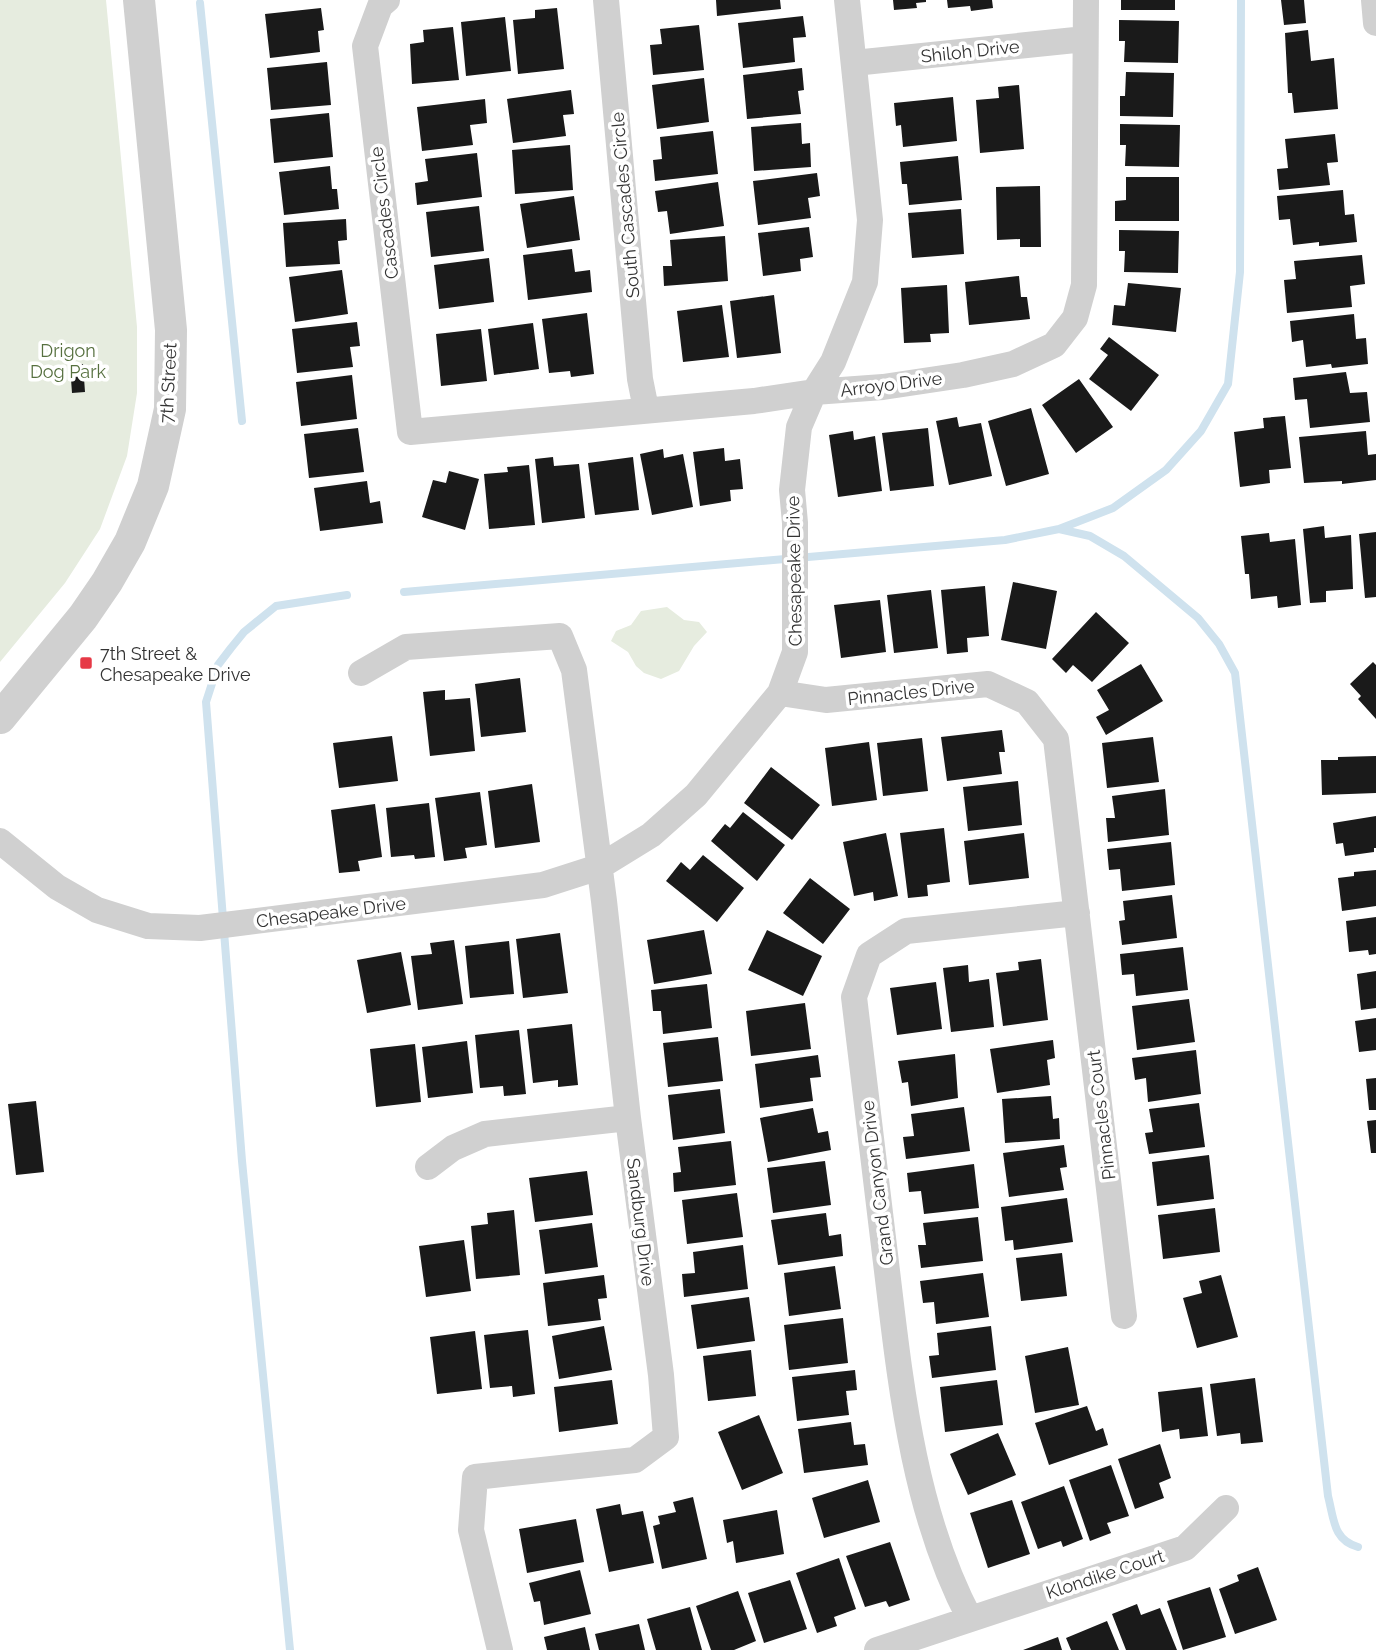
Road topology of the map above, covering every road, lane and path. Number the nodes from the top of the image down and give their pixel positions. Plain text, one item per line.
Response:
1 (139, 0) edge
2 (387, 0) edge
3 (606, 0) edge
4 (847, 0) edge
5 (1086, 0) edge
6 (1374, 0) edge
7 (1376, 23) edge
8 (1085, 39) junction
9 (855, 62) junction
10 (814, 392) junction
11 (646, 409) junction
12 (410, 432) joint
13 (361, 673) dead end
14 (779, 693) junction
15 (0, 718) edge
16 (0, 841) edge
17 (600, 867) junction
18 (1077, 913) junction
19 (628, 1118) junction
20 (428, 1167) dead end
21 (1124, 1316) dead end
22 (1226, 1508) dead end
23 (971, 1619) junction
24 (500, 1650) edge
25 (877, 1650) edge

1 - 15 street, 7th Street
2 - 12 street, Cascades Circle
3 - 11 street, South Cascades Circle
4 - 9 street, Chesapeake Drive
5 - 8 street, Arroyo Drive
6 - 7 street
8 - 9 street, Shiloh Drive
8 - 10 street, Arroyo Drive
9 - 10 street, Chesapeake Drive
10 - 11 street, Arroyo Drive
10 - 14 street, Chesapeake Drive
11 - 12 street, Arroyo Drive
13 - 17 street, Sandburg Drive
14 - 17 street, Chesapeake Drive
14 - 18 street, Pinnacles Drive
16 - 17 street, Chesapeake Drive
17 - 19 street, Sandburg Drive
18 - 21 street, Pinnacles Court
18 - 23 street, Grand Canyon Drive
19 - 20 street
19 - 24 street, Sandburg Drive
22 - 23 street, Klondike Court
23 - 25 street, Klondike Court

